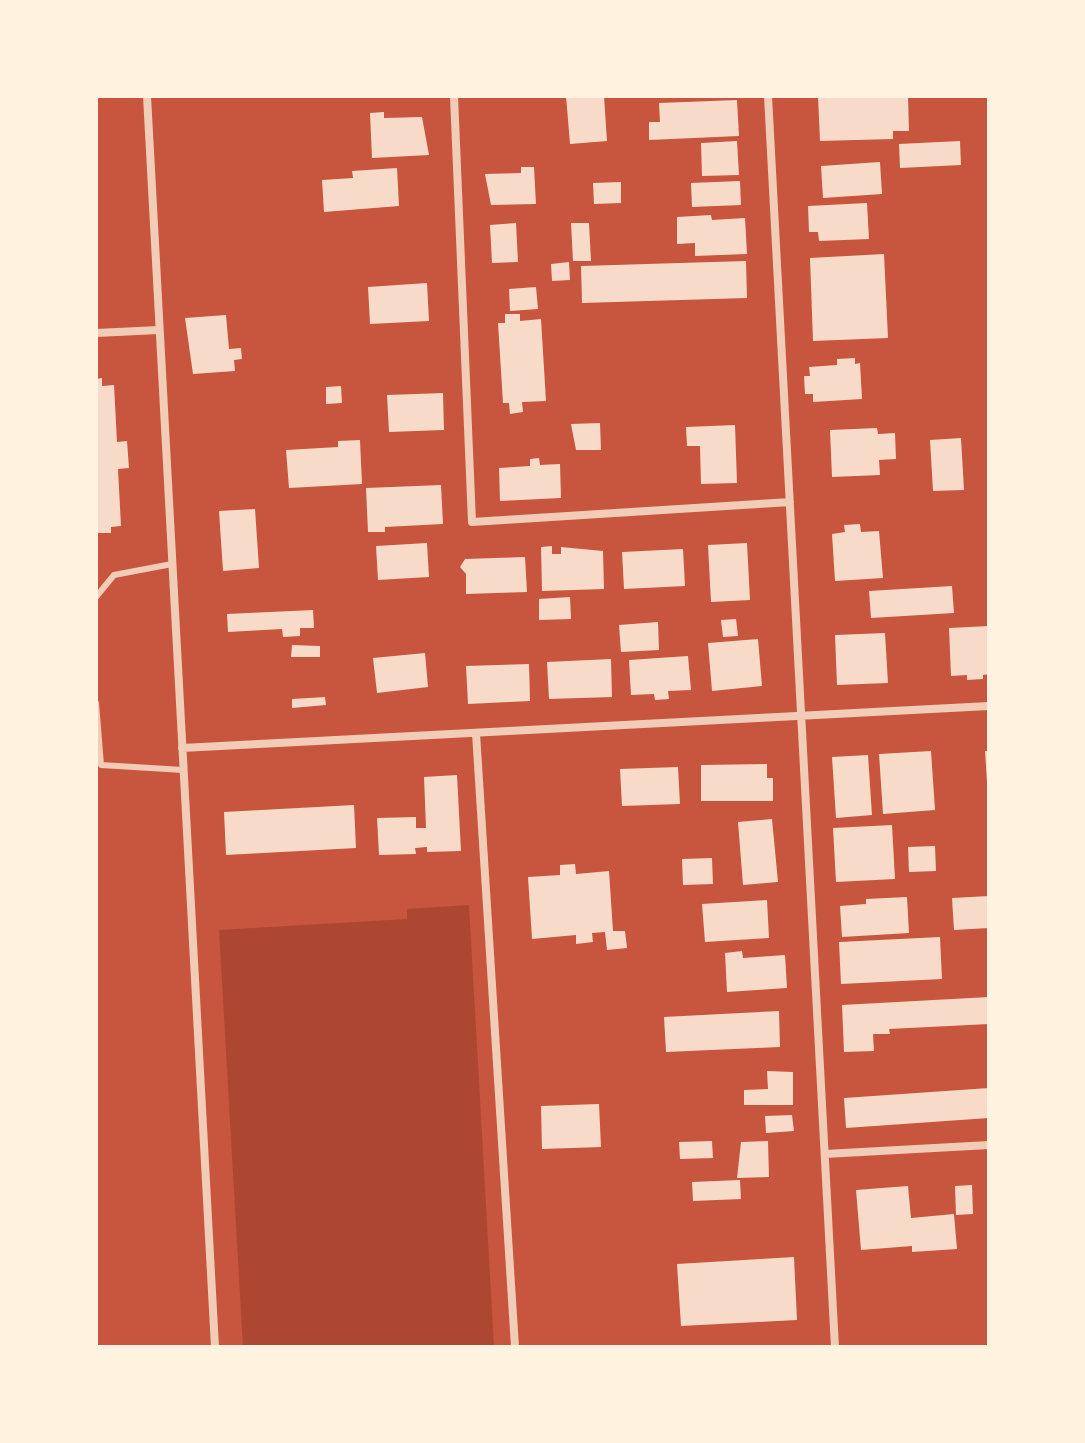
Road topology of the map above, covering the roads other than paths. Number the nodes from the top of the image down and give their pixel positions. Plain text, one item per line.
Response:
1 (147, 96) edge
2 (454, 96) edge
3 (768, 96) edge
4 (159, 330) junction
5 (96, 333) edge
6 (790, 502) junction
7 (172, 564) junction
8 (96, 597) edge
9 (96, 703) edge
10 (989, 706) edge
11 (801, 716) junction
12 (476, 733) junction
13 (182, 748) junction
14 (98, 765) edge
15 (183, 770) junction
16 (989, 1145) edge
17 (825, 1154) junction
18 (215, 1347) edge
19 (515, 1347) edge
20 (835, 1347) edge

1 - 4 street
2 - 6 street
3 - 6 street
4 - 5 street
4 - 7 street
6 - 11 street
7 - 8 lane
7 - 13 street
9 - 14 lane
10 - 11 street
11 - 12 street
11 - 17 street
12 - 13 street
12 - 19 street
13 - 15 street
14 - 15 lane
15 - 18 street
16 - 17 street
17 - 20 street

